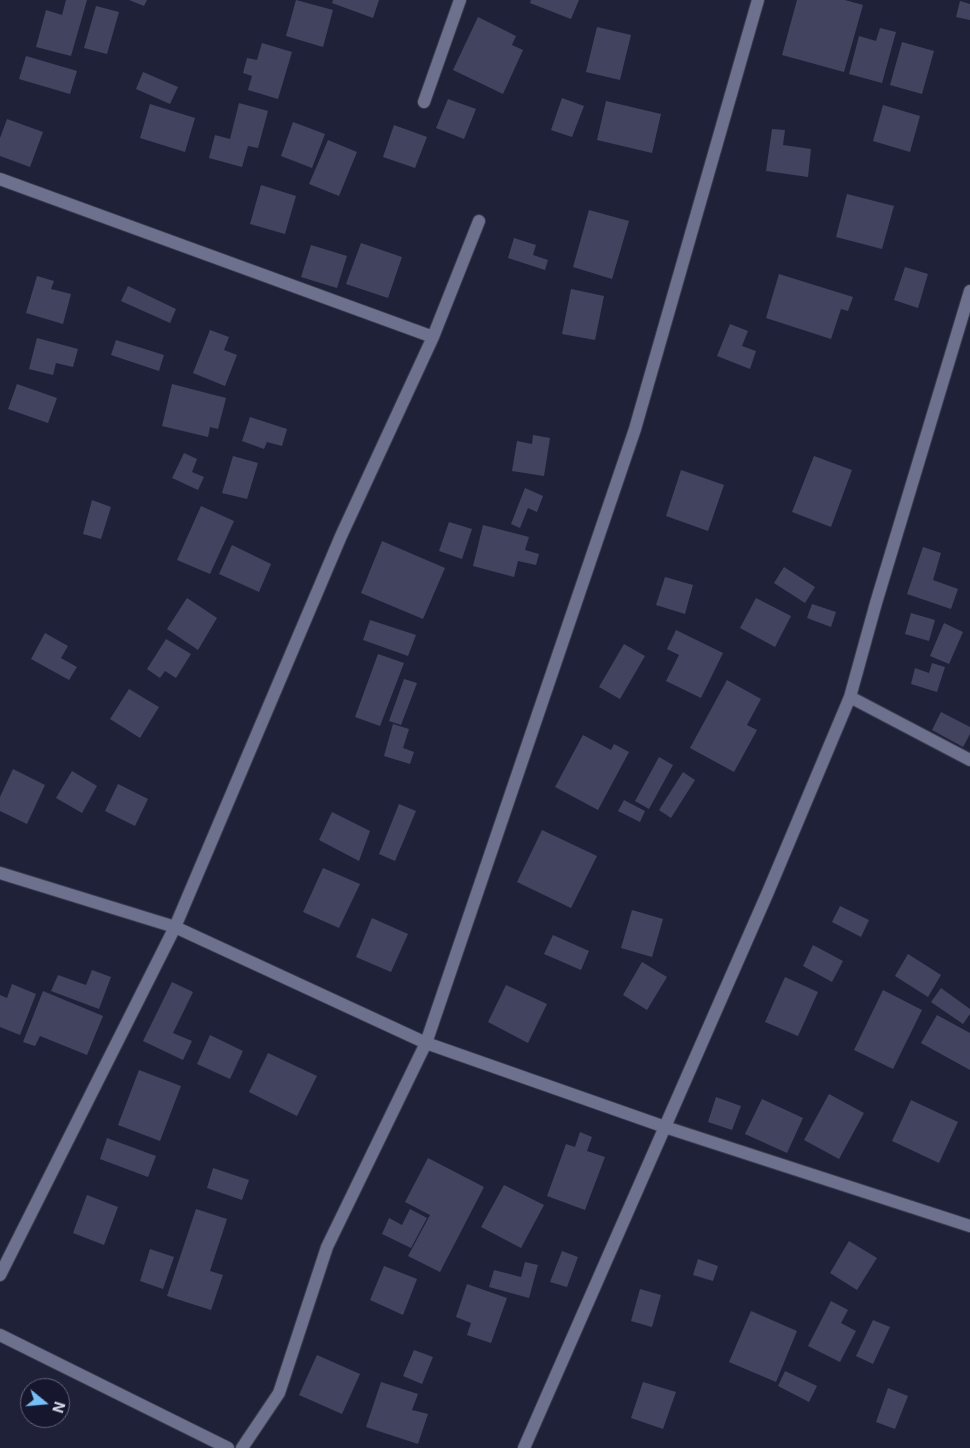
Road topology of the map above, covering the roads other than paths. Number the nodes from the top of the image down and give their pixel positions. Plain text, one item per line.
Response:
1 (460, 0) edge
2 (758, 0) edge
3 (424, 102) dead end
4 (0, 179) edge
5 (479, 221) dead end
6 (970, 291) edge
7 (433, 337) junction
8 (850, 697) junction
9 (970, 760) edge
10 (0, 873) edge
11 (175, 927) junction
12 (426, 1043) junction
13 (666, 1127) junction
14 (970, 1226) edge
15 (0, 1275) edge
16 (0, 1336) edge
17 (228, 1448) edge
18 (242, 1448) edge
19 (524, 1448) edge

1 - 3 street
2 - 12 street
4 - 7 street
5 - 7 street
6 - 8 street
7 - 11 street
8 - 9 street
8 - 13 street
10 - 11 street
11 - 12 street
11 - 15 street
12 - 13 street
12 - 18 street
13 - 14 street
13 - 19 street
16 - 17 street

